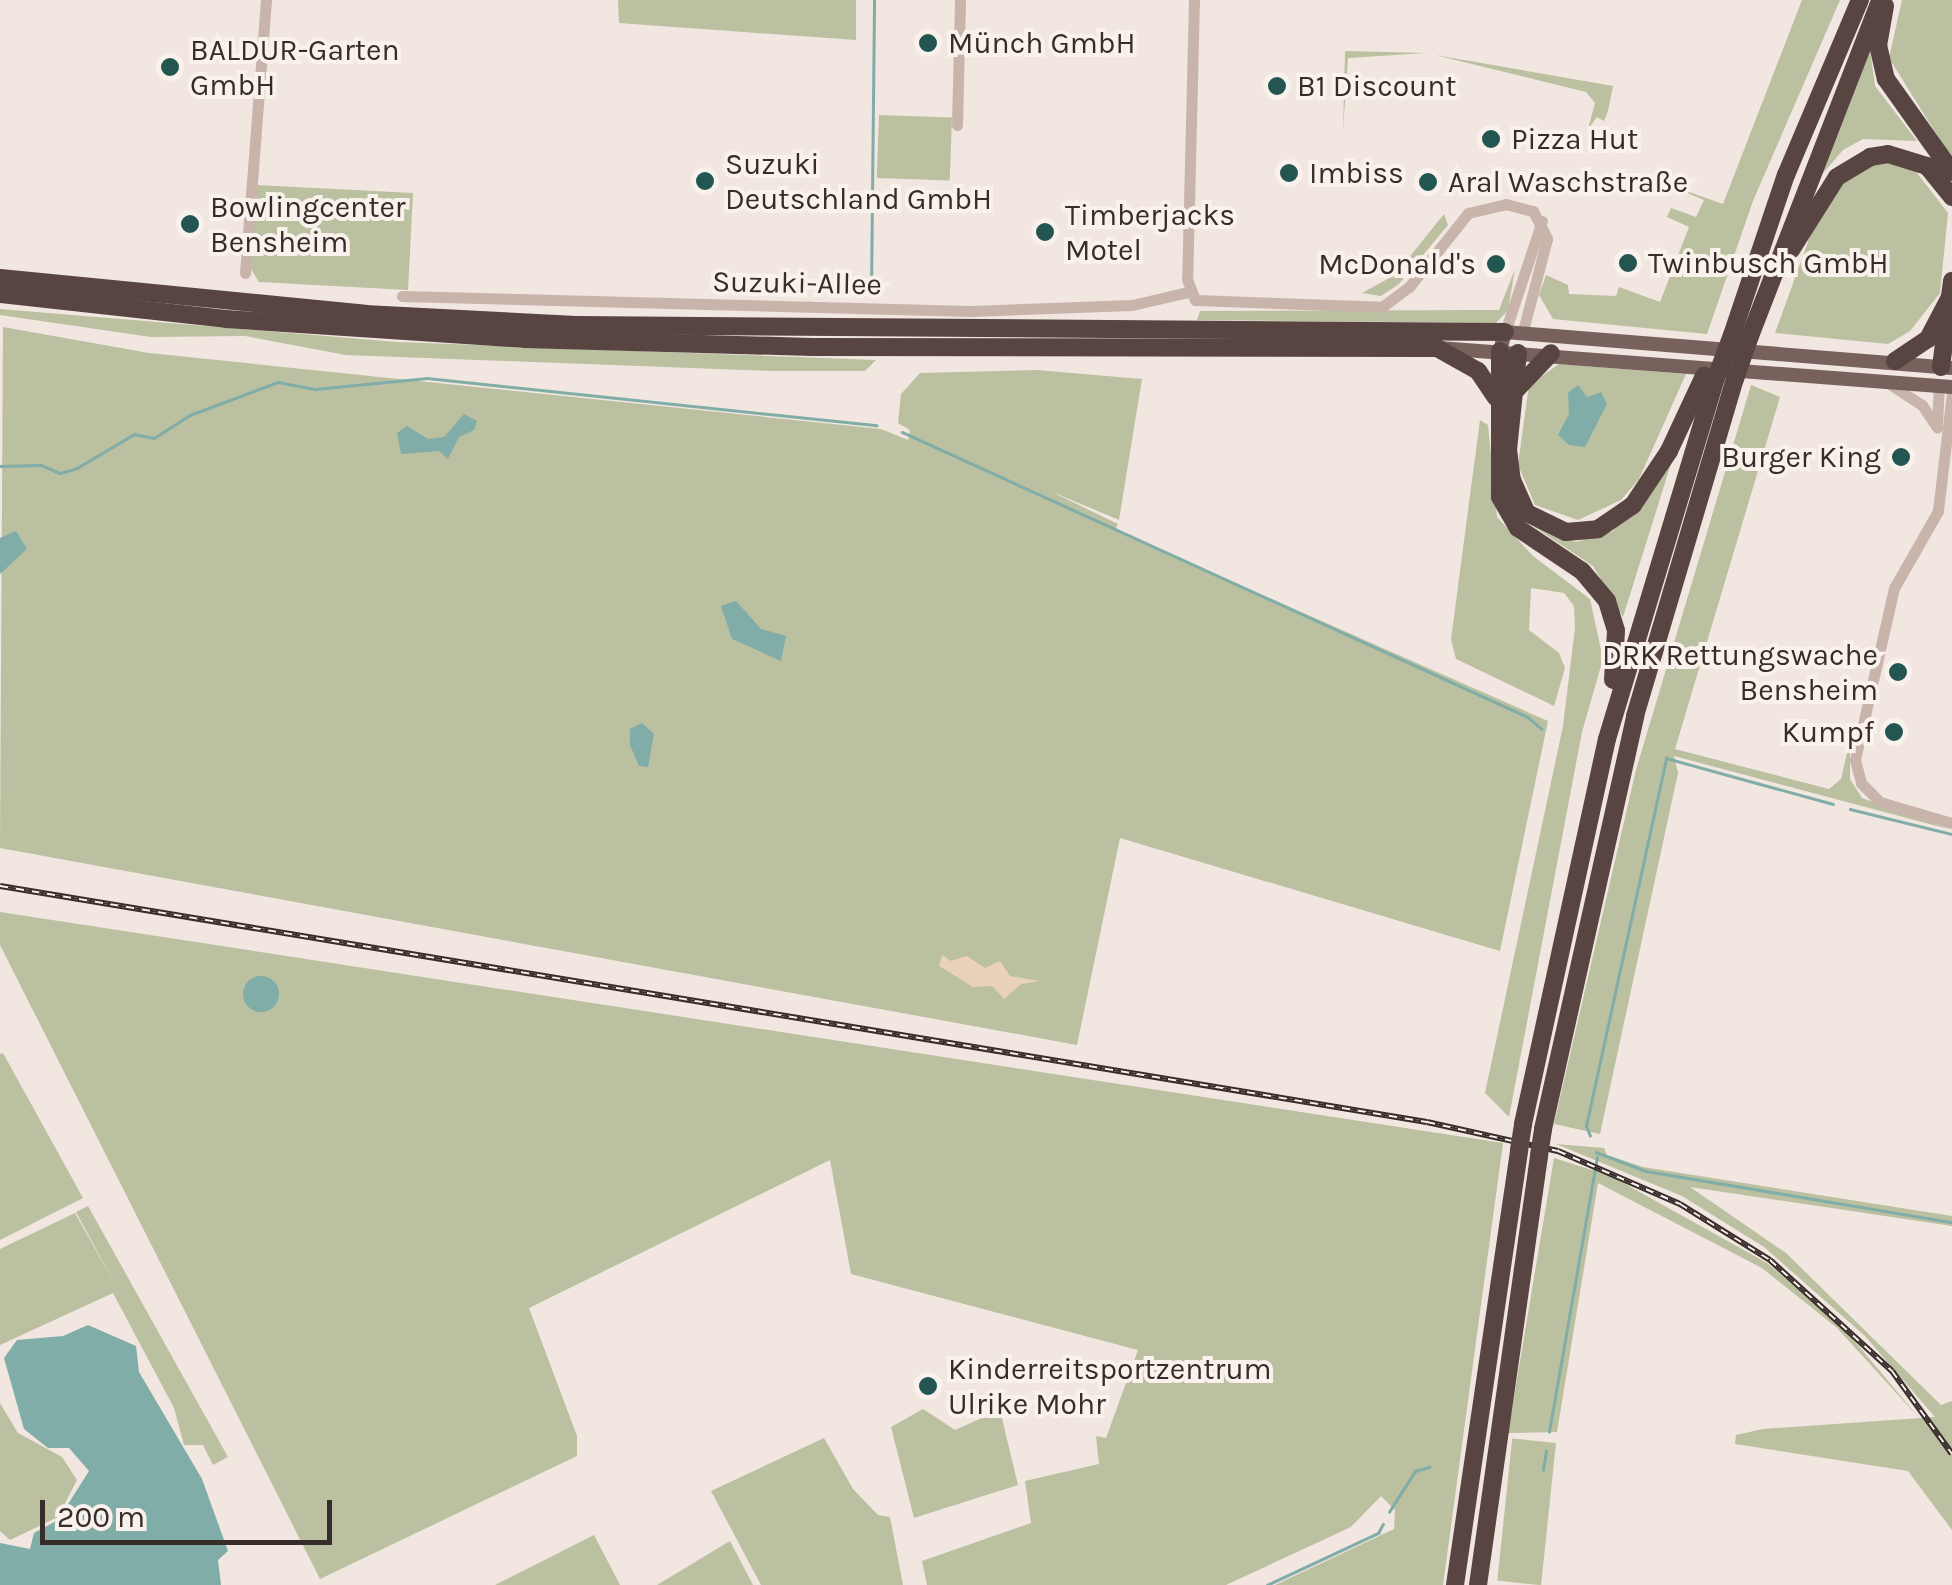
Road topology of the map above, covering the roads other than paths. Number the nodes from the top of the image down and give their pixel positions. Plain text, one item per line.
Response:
1 (266, 0) edge
2 (960, 0) edge
3 (1194, 0) edge
4 (1860, 0) edge
5 (1883, 0) edge
6 (957, 125) dead end
7 (1952, 172) edge
8 (1952, 197) edge
9 (1774, 269) junction
10 (245, 273) dead end
11 (0, 278) edge
12 (1951, 289) edge
13 (1188, 292) junction
14 (0, 294) edge
15 (402, 296) dead end
16 (1734, 335) junction
17 (1511, 342) junction
18 (1437, 348) junction
19 (1551, 354) junction
20 (1895, 361) junction
21 (1710, 377) junction
22 (1878, 379) junction
23 (1947, 380) edge
24 (1504, 399) junction
25 (1937, 427) junction
26 (1944, 452) junction
27 (1608, 739) junction
28 (1952, 823) edge
29 (1455, 1585) edge
30 (1478, 1585) edge

1 - 10 street
2 - 6 street
3 - 13 street
4 - 16 highway
5 - 7 highway
5 - 9 highway
8 - 9 highway
9 - 16 highway
11 - 17 highway
12 - 20 highway
12 - 23 highway
13 - 15 street, Suzuki-Allee
13 - 17 street
14 - 18 highway
16 - 21 highway
16 - 30 highway, bridge
17 - 18 main road
17 - 19 main road
17 - 20 main road
17 - 24 highway
18 - 24 highway
19 - 22 main road
19 - 24 highway
20 - 23 main road
21 - 24 highway
21 - 27 highway
22 - 23 main road
22 - 25 street
23 - 25 street
23 - 26 street
24 - 27 highway
25 - 26 street
26 - 28 street
27 - 29 highway, bridge

